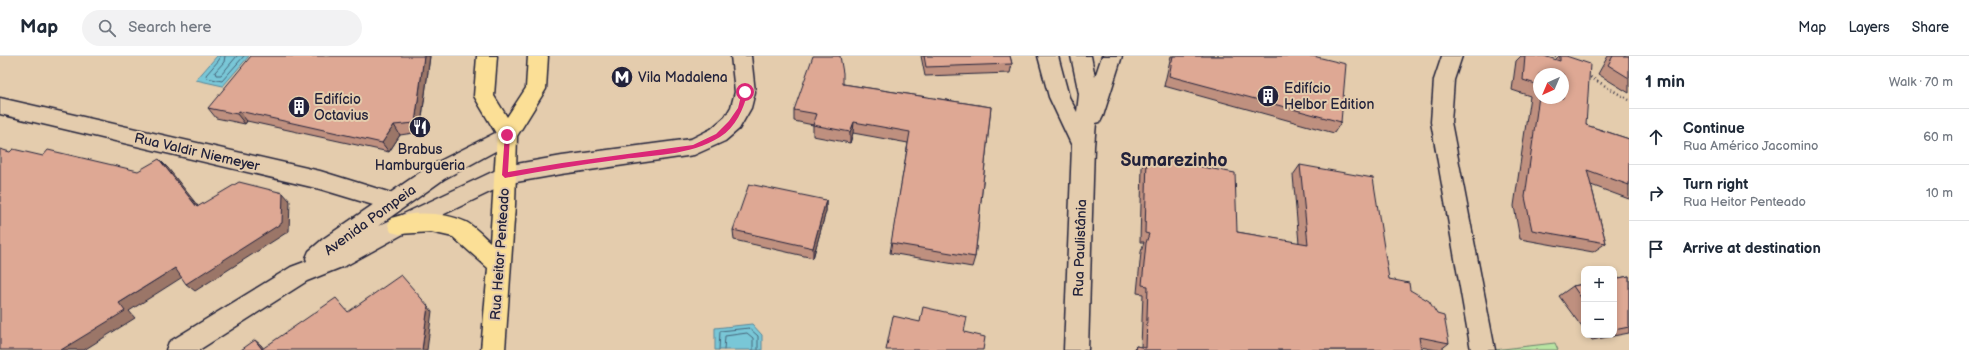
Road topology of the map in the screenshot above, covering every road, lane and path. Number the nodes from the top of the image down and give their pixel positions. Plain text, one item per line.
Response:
1 (487, 56) edge
2 (538, 56) edge
3 (741, 56) edge
4 (1048, 56) edge
5 (1081, 56) edge
6 (1112, 56) edge
7 (1452, 56) edge
8 (1555, 56) edge
9 (1562, 60) edge
10 (1582, 72) edge
11 (1629, 100) edge
12 (0, 106) edge
13 (507, 135) junction
14 (1083, 146) junction
15 (505, 175) junction
16 (393, 202) junction
17 (399, 225) junction
18 (499, 264) junction
19 (299, 274) junction
20 (178, 350) edge
21 (492, 350) edge
22 (1076, 350) edge
23 (1483, 350) edge

1 - 13 main road
2 - 13 main road, Rua Heitor Penteado
3 - 15 street, Avenida Pompeia
4 - 14 street, Rua Paulistânia
5 - 14 street, Rua Paulistânia
6 - 14 street
7 - 23 street
8 - 9 path
10 - 11 path
12 - 16 street, Rua Valdir Niemeyer
13 - 15 main road, Rua Heitor Penteado
13 - 16 street, Avenida Pompeia
14 - 22 street, Rua Paulistânia
15 - 17 street, Avenida Pompeia
15 - 18 main road, Rua Heitor Penteado
16 - 19 street, Avenida Pompeia
17 - 18 main road
17 - 19 street, Avenida Pompeia
18 - 21 main road, Rua Heitor Penteado
19 - 20 street, Avenida Pompeia

